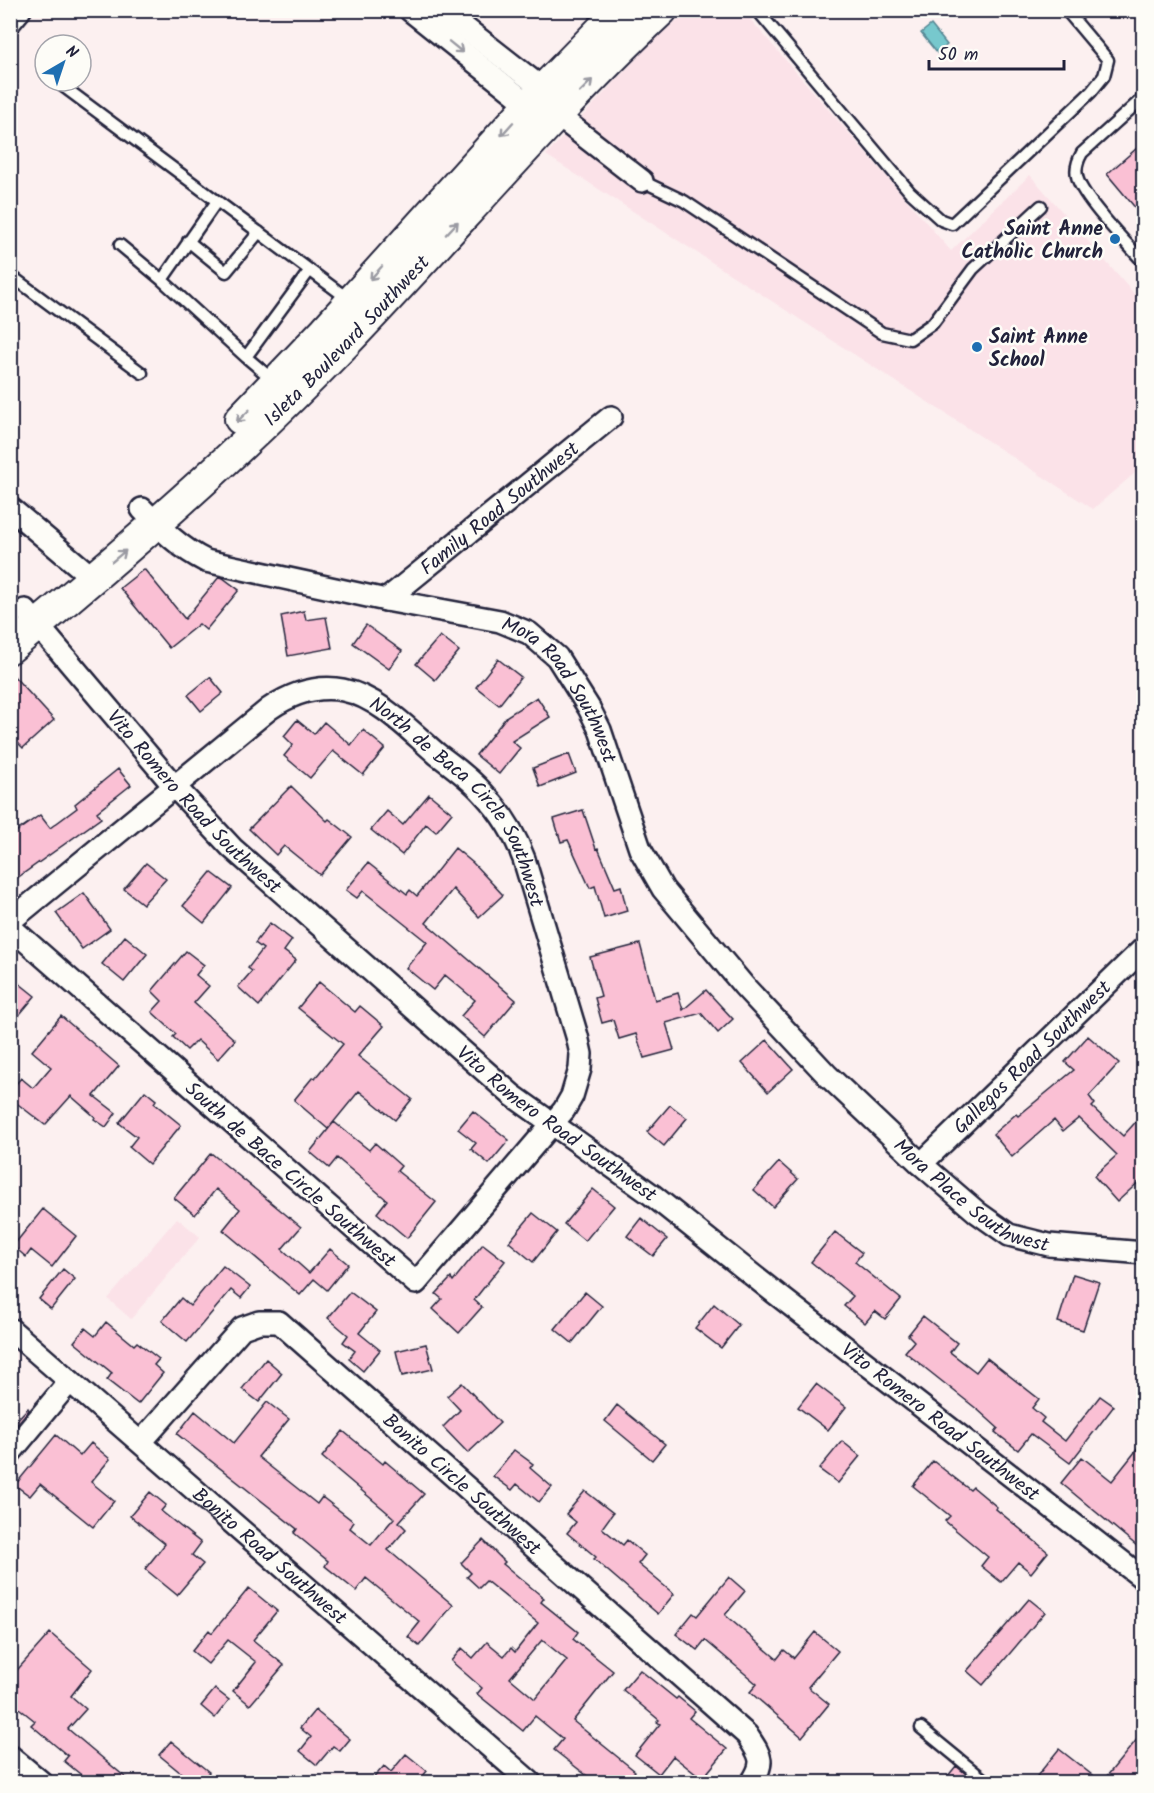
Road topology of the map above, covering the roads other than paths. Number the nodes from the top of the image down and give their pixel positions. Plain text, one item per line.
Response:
1 (20, 10) edge
2 (410, 10) edge
3 (442, 10) edge
4 (620, 10) edge
5 (662, 10) edge
6 (757, 10) edge
7 (1066, 10) edge
8 (10, 22) edge
9 (72, 93) edge
10 (536, 97) junction
11 (1143, 97) edge
12 (557, 115) junction
13 (642, 181) joint
14 (217, 201) junction
15 (1041, 206) dead end
16 (259, 232) junction
17 (188, 241) junction
18 (120, 245) dead end
19 (1143, 263) edge
20 (310, 270) junction
21 (10, 275) edge
22 (162, 280) junction
23 (351, 301) junction
24 (246, 357) junction
25 (142, 373) dead end
26 (284, 389) junction
27 (611, 417) dead end
28 (10, 508) edge
29 (150, 517) junction
30 (86, 571) junction
31 (386, 600) junction
32 (25, 619) edge
33 (10, 648) edge
34 (174, 786) junction
35 (10, 921) edge
36 (10, 927) edge
37 (1143, 948) edge
38 (828, 1076) joint
39 (552, 1125) junction
40 (921, 1164) junction
41 (1142, 1250) edge
42 (10, 1329) edge
43 (70, 1381) junction
44 (141, 1442) junction
45 (10, 1453) edge
46 (1143, 1579) edge
47 (921, 1728) dead end
48 (10, 1756) edge
49 (41, 1782) edge
50 (530, 1782) edge
51 (752, 1782) edge
52 (987, 1782) edge

1 - 8 street
2 -> 10 street
3 - 10 street
4 - 10 main road, Isleta Boulevard Southwest
12 -> 5 main road, Isleta Boulevard Southwest
6 - 7 lane
9 - 14 lane
10 - 12 street
10 -> 23 main road, Isleta Boulevard Southwest
11 - 19 lane
12 - 13 street
26 -> 12 main road, Isleta Boulevard Southwest
13 - 15 lane
14 - 16 lane
14 - 17 lane
16 - 17 lane
16 - 20 lane
17 - 22 lane
18 - 22 lane
20 - 23 lane
20 - 24 lane
21 - 25 lane
22 - 24 lane
23 - 26 main road, Isleta Boulevard Southwest
24 - 26 lane
26 - 29 main road, Isleta Boulevard Southwest
27 - 31 street, Family Road Southwest
28 - 30 street
29 - 30 main road, Isleta Boulevard Southwest
29 - 31 street, Mora Road Southwest
30 - 32 main road, Isleta Boulevard Southwest
31 - 38 street, Mora Road Southwest
32 - 33 main road, Isleta Boulevard Southwest
32 - 34 street, Vito Romero Road Southwest
34 - 35 street
34 - 39 street, Vito Romero Road Southwest
34 - 39 street, North de Baca Circle Southwest
36 - 39 street, South de Bace Circle Southwest
37 - 40 street, Gallegos Road Southwest
38 - 40 street, Mora Place Southwest
39 - 46 street, Vito Romero Road Southwest
40 - 41 street, Mora Place Southwest
42 - 43 street, Bonito Road Southwest
43 - 44 street, Bonito Road Southwest
43 - 45 street
44 - 50 street, Bonito Road Southwest
44 - 51 street, Bonito Circle Southwest
47 - 52 lane
48 - 49 street

